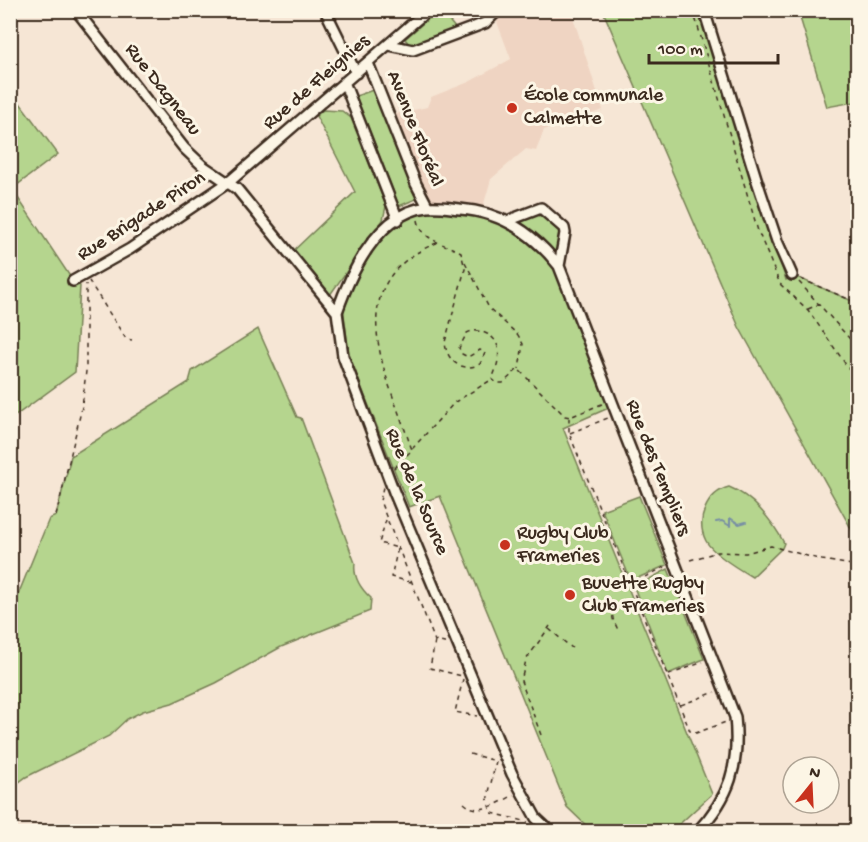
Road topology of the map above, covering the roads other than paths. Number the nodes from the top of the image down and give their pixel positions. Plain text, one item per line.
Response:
1 (76, 10) edge
2 (325, 10) edge
3 (428, 10) edge
4 (498, 10) edge
5 (704, 10) edge
6 (389, 45) junction
7 (368, 63) junction
8 (356, 73) junction
9 (344, 82) junction
10 (229, 182) junction
11 (428, 207) junction
12 (398, 220) junction
13 (507, 221) junction
14 (559, 266) junction
15 (792, 275) road end
16 (73, 281) dead end
17 (337, 312) junction
18 (551, 831) edge
19 (697, 831) edge

1 - 10 street, Rue Dagneau
2 - 8 street
3 - 6 street, Rue de Fleignies
4 - 6 street
5 - 15 street
6 - 7 street, Rue de Fleignies
7 - 8 street, Rue de Fleignies
7 - 11 street, Avenue Floréal
8 - 9 street, Rue de Fleignies
9 - 10 street, Rue de Fleignies
9 - 12 street
10 - 16 street, Rue Brigade Piron
10 - 17 street
11 - 12 street, Rue des Templiers
11 - 13 street, Rue des Templiers
12 - 17 street, Rue des Templiers
13 - 14 street, Rue des Templiers
13 - 14 street
14 - 19 street, Rue des Templiers
17 - 18 street, Rue de la Source

